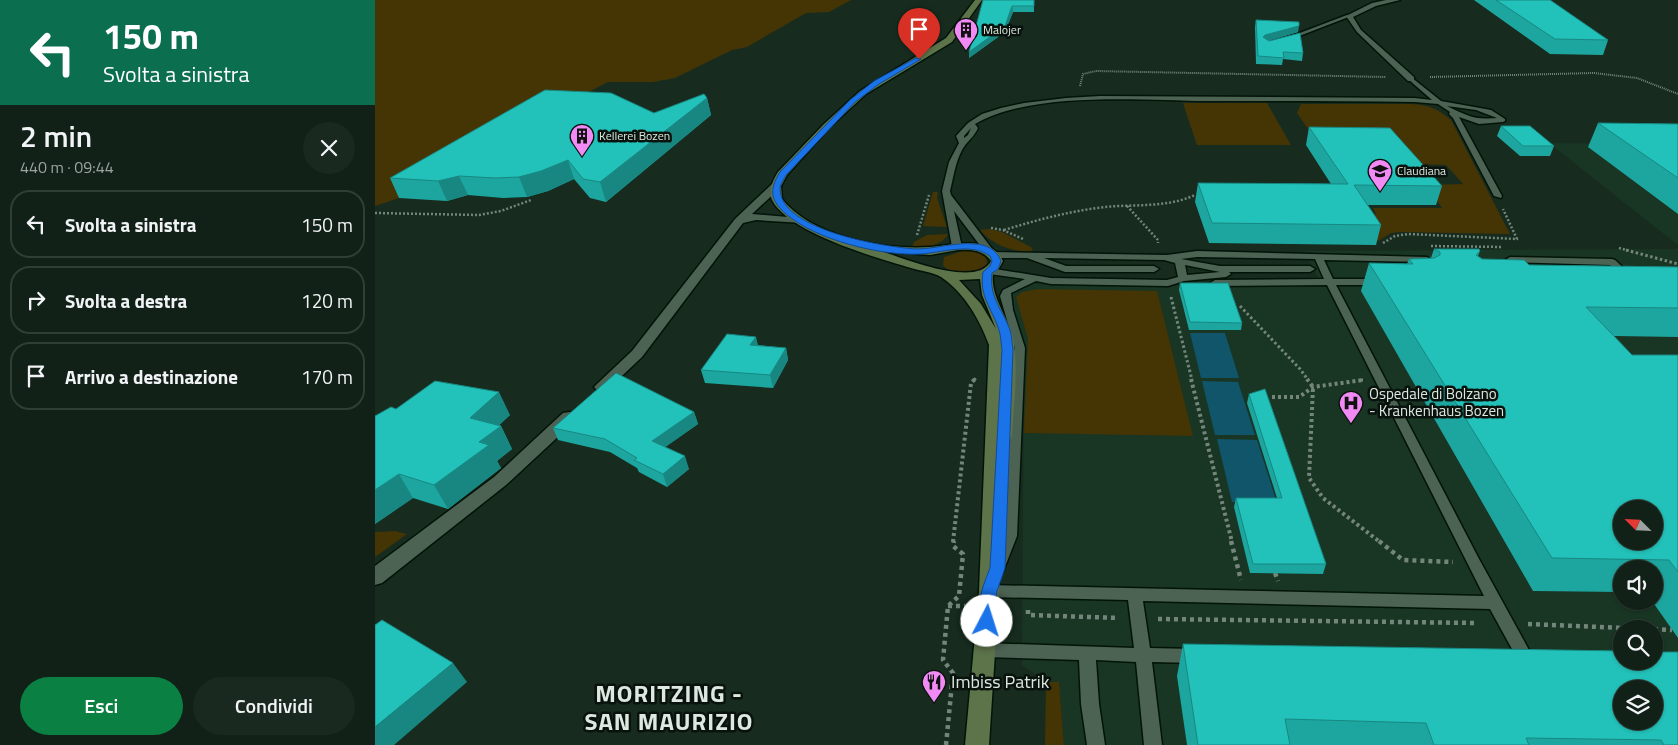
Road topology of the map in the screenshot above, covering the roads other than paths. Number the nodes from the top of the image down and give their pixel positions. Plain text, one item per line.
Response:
1 (979, 0) edge
2 (1365, 0) edge
3 (1397, 0) edge
4 (1374, 4) junction
5 (1349, 16) junction
6 (1281, 40) edge
7 (1411, 80) joint
8 (1093, 90) dead end
9 (1092, 98) junction
10 (1442, 105) junction
11 (776, 186) junction
12 (1498, 196) road end
13 (948, 197) junction
14 (799, 220) junction
15 (739, 221) junction
16 (846, 241) junction
17 (953, 248) junction
18 (991, 253) junction
19 (1016, 255) junction
20 (1164, 257) junction
21 (1319, 258) junction
22 (1433, 260) edge
23 (1502, 260) edge
24 (1179, 261) junction
25 (1065, 269) junction
26 (1155, 269) dead end
27 (988, 272) junction
28 (943, 274) junction
29 (1035, 278) junction
30 (1183, 278) junction
31 (1331, 282) junction
32 (1387, 282) edge
33 (1168, 284) junction
34 (1630, 285) edge
35 (594, 394) edge
36 (579, 408) edge
37 (998, 568) junction
38 (375, 577) edge
39 (1135, 595) junction
40 (988, 599) junction
41 (1496, 603) junction
42 (984, 650) junction
43 (1087, 653) junction
44 (1143, 655) junction
45 (1212, 656) edge
46 (1504, 656) edge
47 (977, 745) edge
48 (1096, 745) edge
49 (1153, 745) edge

1 - 11 main road
2 - 4 street
3 - 4 street
4 - 5 street
5 - 6 lane
5 - 7 street
7 - 10 lane
8 - 9 lane
9 - 10 lane
9 - 13 lane
10 - 10 lane
10 - 12 lane
11 - 14 main road
11 - 15 street
13 - 17 lane
13 - 18 lane
14 - 15 street
14 - 16 main road
15 - 35 street
16 - 17 main road
16 - 28 main road
17 - 18 main road
17 - 28 main road
18 - 19 lane
18 - 27 main road
19 - 20 lane
19 - 25 lane
20 - 21 lane
20 - 24 lane
21 - 22 lane
21 - 31 lane
23 - 34 lane
24 - 30 lane
24 - 30 lane
25 - 26 lane
25 - 29 lane
27 - 28 main road
27 - 29 lane
27 - 37 main road
28 - 40 main road
29 - 33 lane
29 - 37 lane
30 - 33 lane
31 - 32 lane
31 - 33 lane
31 - 41 lane
36 - 38 street
37 - 40 main road
39 - 40 lane
39 - 41 lane
39 - 44 lane
40 - 42 main road
41 - 46 lane
42 - 43 lane
42 - 47 main road
43 - 44 lane
43 - 48 lane
44 - 45 lane
44 - 49 lane

